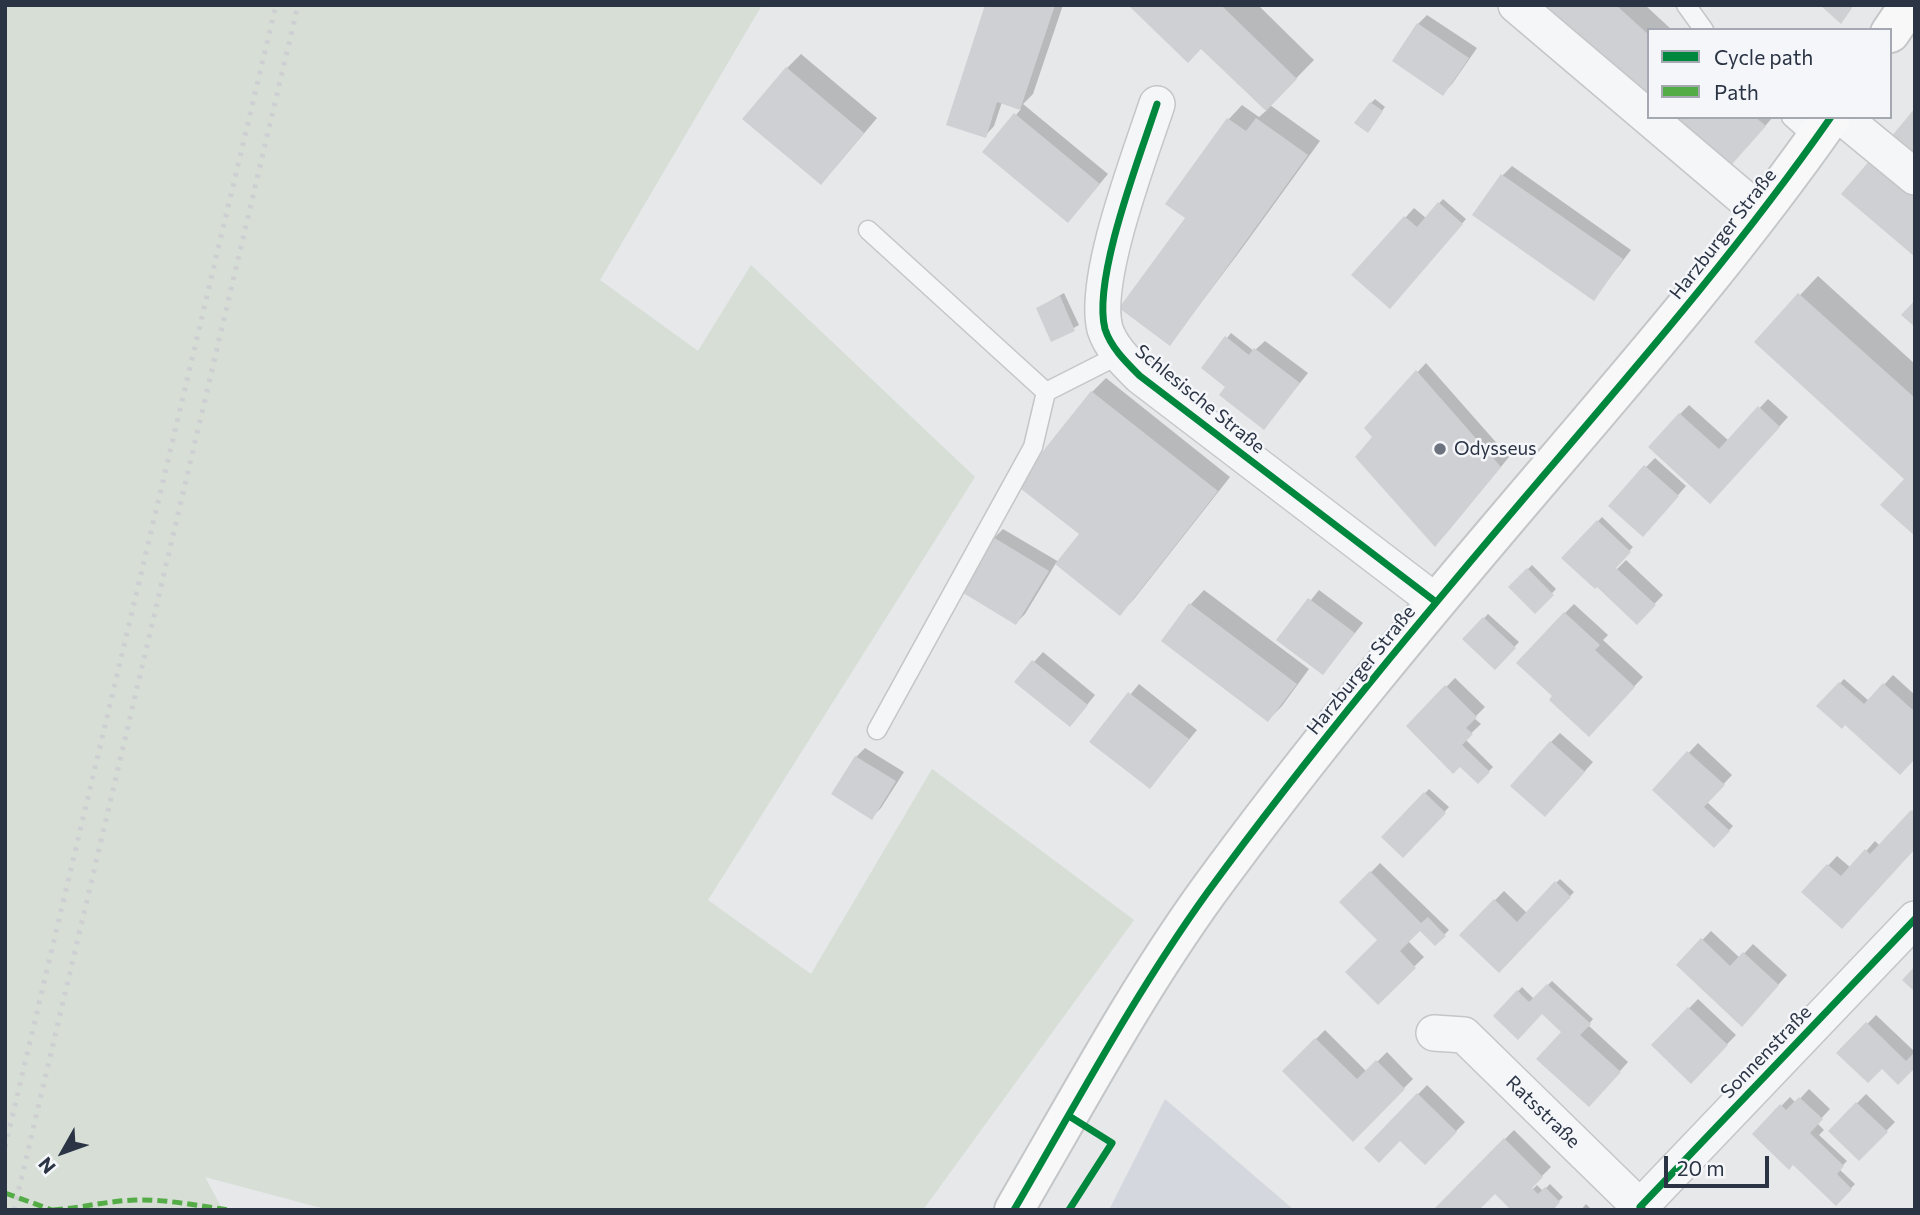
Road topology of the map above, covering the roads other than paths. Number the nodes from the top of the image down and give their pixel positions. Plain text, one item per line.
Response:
1 (1516, 5) edge
2 (1686, 5) edge
3 (1909, 5) edge
4 (1702, 28) edge
5 (1892, 30) edge
6 (1157, 104) dead end
7 (1647, 116) edge
8 (1650, 119) edge
9 (1820, 123) edge
10 (1915, 177) edge
11 (1761, 213) junction
12 (868, 230) dead end
13 (1119, 355) junction
14 (1046, 392) junction
15 (1436, 602) junction
16 (877, 730) dead end
17 (1915, 919) edge
18 (1434, 1033) dead end
19 (1642, 1208) edge
20 (1014, 1210) edge

1 - 7 street
2 - 4 lane
3 - 5 main road
6 - 13 street, Schlesische Straße
8 - 11 street
9 - 10 street
9 - 11 main road, Harzburger Straße
11 - 15 main road, Harzburger Straße
12 - 14 lane
13 - 14 lane
13 - 15 street, Schlesische Straße
14 - 16 lane
15 - 20 main road, Harzburger Straße
17 - 19 street, Sonnenstraße
18 - 19 street, Ratsstraße

